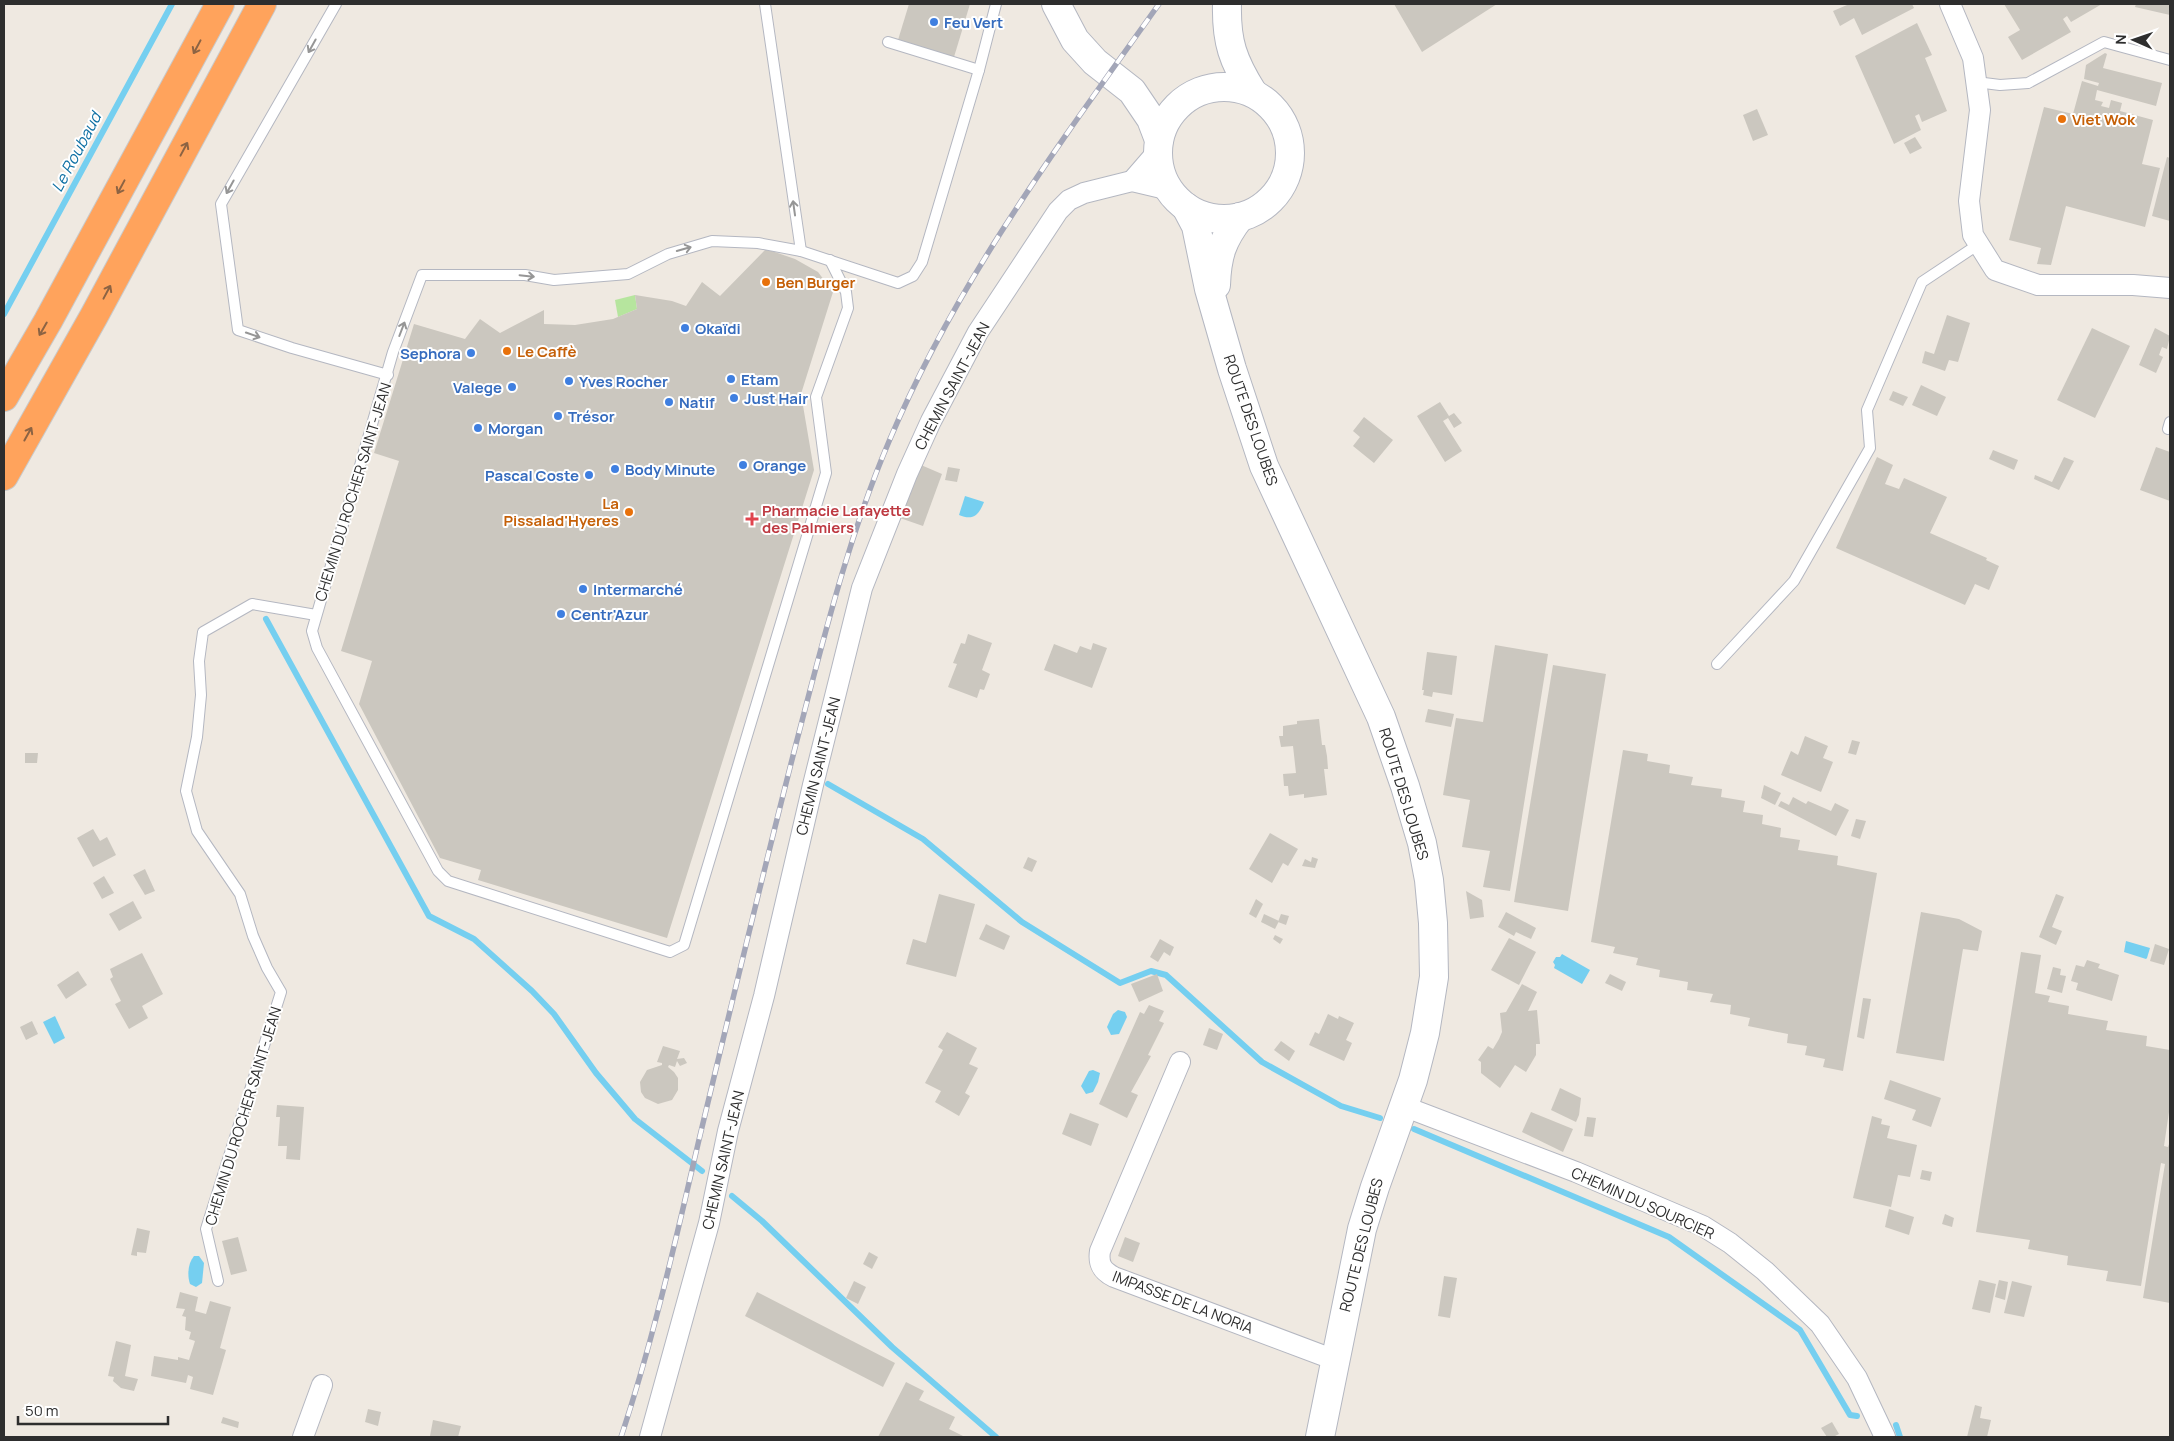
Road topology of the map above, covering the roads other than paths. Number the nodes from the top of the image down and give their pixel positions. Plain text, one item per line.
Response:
1 (220, 4) edge
2 (262, 4) edge
3 (336, 4) edge
4 (766, 4) edge
5 (996, 4) edge
6 (1056, 4) edge
7 (1227, 4) edge
8 (1950, 4) edge
9 (1227, 36) junction
10 (888, 42) dead end
11 (2170, 60) edge
12 (979, 70) junction
13 (1976, 82) junction
14 (1132, 91) junction
15 (1253, 93) junction
16 (1195, 94) junction
17 (1159, 146) junction
18 (1132, 181) junction
19 (1178, 199) junction
20 (1240, 217) junction
21 (1979, 244) junction
22 (801, 251) junction
23 (830, 260) junction
24 (2170, 288) edge
25 (1218, 319) junction
26 (388, 375) junction
27 (4, 397) edge
28 (4, 476) edge
29 (316, 615) junction
30 (1717, 664) dead end
31 (1180, 1062) dead end
32 (1403, 1106) junction
33 (218, 1281) dead end
34 (1334, 1360) junction
35 (322, 1385) dead end
36 (303, 1437) edge
37 (650, 1437) edge
38 (1320, 1437) edge
39 (1885, 1437) edge

1 -> 27 highway
28 -> 2 highway
3 -> 26 lane, CHEMIN DU ROCHER SAINT-JEAN
22 -> 4 lane
5 - 12 lane
6 - 14 main road
7 - 9 main road
8 - 13 street
9 - 15 main road
9 - 16 main road
10 - 12 lane
11 - 13 lane
12 - 23 lane
13 - 21 street
14 - 16 main road
14 - 17 main road
15 - 16 main road
15 - 20 main road
16 - 17 main road
17 - 18 street
17 - 19 main road
18 - 19 street, CHEMIN SAINT-JEAN
18 - 37 street, CHEMIN SAINT-JEAN
19 - 20 main road
19 - 25 main road, ROUTE DES LOUBES
20 - 25 main road, ROUTE DES LOUBES
21 - 24 street
21 - 30 lane
22 - 23 lane
26 -> 22 lane
23 - 29 lane
25 - 32 main road, ROUTE DES LOUBES
26 - 29 lane, CHEMIN DU ROCHER SAINT-JEAN
29 - 33 lane, CHEMIN DU ROCHER SAINT-JEAN
31 - 34 street, IMPASSE DE LA NORIA
32 - 34 main road, ROUTE DES LOUBES
32 - 39 street, CHEMIN DU SOURCIER
34 - 38 main road, ROUTE DES LOUBES
35 - 36 street

